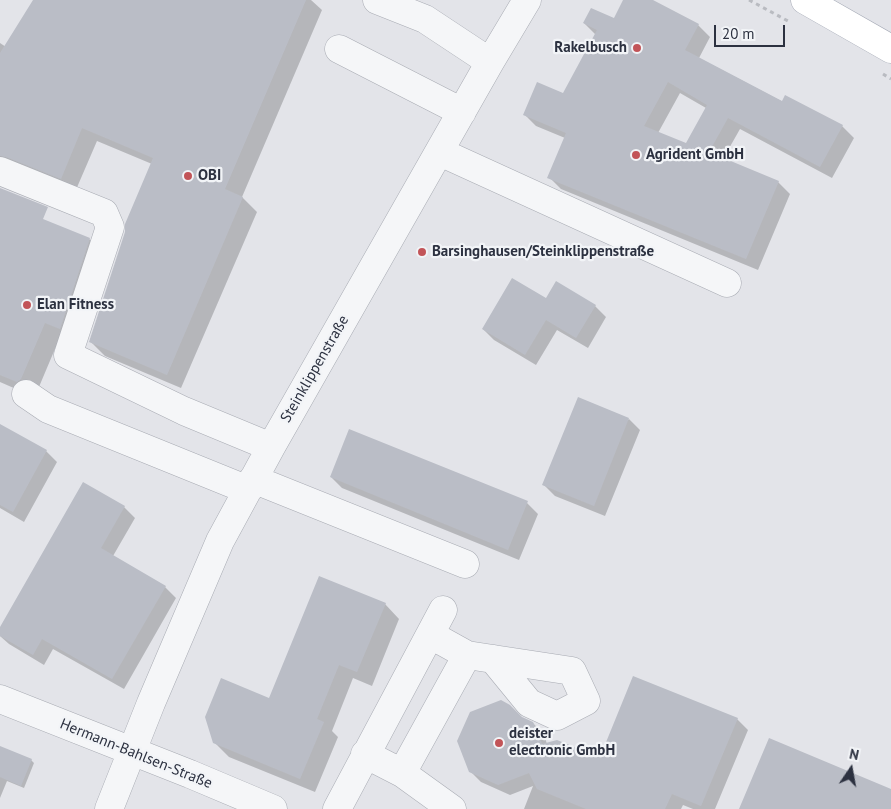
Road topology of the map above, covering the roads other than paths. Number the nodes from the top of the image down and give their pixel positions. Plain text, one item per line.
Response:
1 (376, 0) edge
2 (527, 0) edge
3 (805, 0) edge
4 (339, 49) dead end
5 (891, 49) edge
6 (490, 62) junction
7 (462, 112) junction
8 (440, 152) junction
9 (0, 171) edge
10 (726, 283) dead end
11 (26, 394) dead end
12 (271, 447) junction
13 (250, 484) junction
14 (465, 564) dead end
15 (443, 610) dead end
16 (430, 635) junction
17 (0, 699) edge
18 (131, 752) junction
19 (366, 754) junction
20 (402, 773) junction
21 (109, 809) edge
22 (273, 809) edge
23 (337, 809) edge
24 (452, 809) edge

1 - 6 street
2 - 6 street, Steinklippenstraße
3 - 5 main road
4 - 7 street
6 - 7 street, Steinklippenstraße
7 - 8 street, Steinklippenstraße
8 - 10 street
8 - 12 street, Steinklippenstraße
9 - 12 street
11 - 13 street
12 - 13 street, Steinklippenstraße
13 - 14 street
13 - 18 street, Steinklippenstraße
15 - 16 street
16 - 19 street
16 - 20 street
17 - 18 street, Hermann-Bahlsen-Straße
18 - 21 street, Steinklippenstraße
18 - 22 street, Hermann-Bahlsen-Straße
19 - 20 street
19 - 23 street
20 - 24 street

